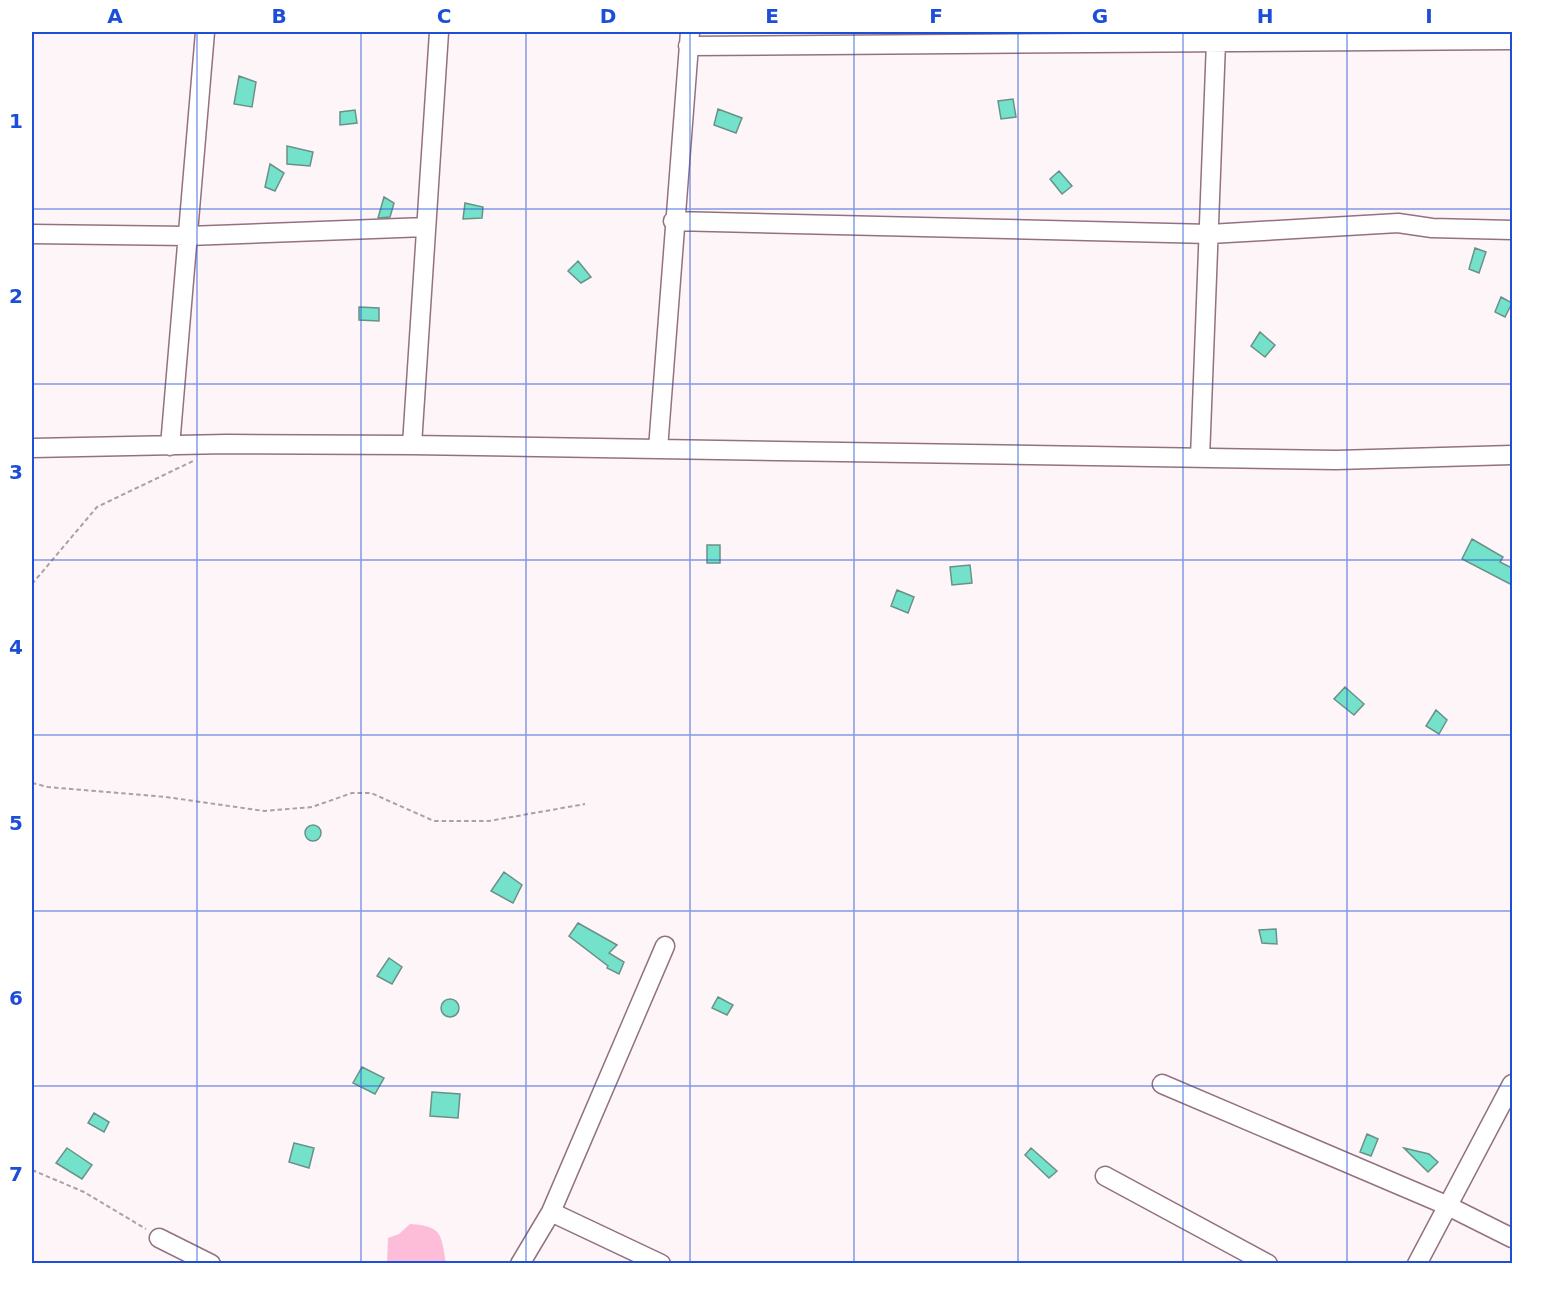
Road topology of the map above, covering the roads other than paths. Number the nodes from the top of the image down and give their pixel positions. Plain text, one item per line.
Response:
1 (205, 32) edge
2 (439, 32) edge
3 (1347, 37) edge
4 (689, 39) edge
5 (1512, 40) edge
6 (1216, 42) junction
7 (673, 221) junction
8 (426, 227) junction
9 (1512, 230) edge
10 (32, 234) edge
11 (1210, 234) junction
12 (188, 236) junction
13 (412, 445) junction
14 (170, 446) junction
15 (32, 448) edge
16 (658, 449) junction
17 (1512, 455) edge
18 (1200, 458) junction
19 (665, 946) dead end
20 (1162, 1084) dead end
21 (1512, 1084) edge
22 (1507, 1110) edge
23 (1105, 1176) dead end
24 (1446, 1205) junction
25 (551, 1212) junction
26 (159, 1238) road end
27 (1512, 1238) edge
28 (211, 1263) edge
29 (520, 1263) edge
30 (661, 1263) edge
31 (1268, 1263) edge
32 (1418, 1263) edge

1 - 12 street
2 - 8 street
3 - 5 street
3 - 6 street
4 - 6 street
4 - 7 street
6 - 11 street
7 - 11 street
7 - 16 street
8 - 12 street
8 - 13 street
9 - 11 street
10 - 12 street
11 - 18 street
12 - 14 street
13 - 14 street
13 - 16 street
14 - 15 street
16 - 18 street
17 - 18 street
19 - 25 street
20 - 24 street
21 - 22 street
22 - 24 street
23 - 31 street
24 - 27 street
24 - 32 street
25 - 29 street
25 - 30 street
26 - 28 street

